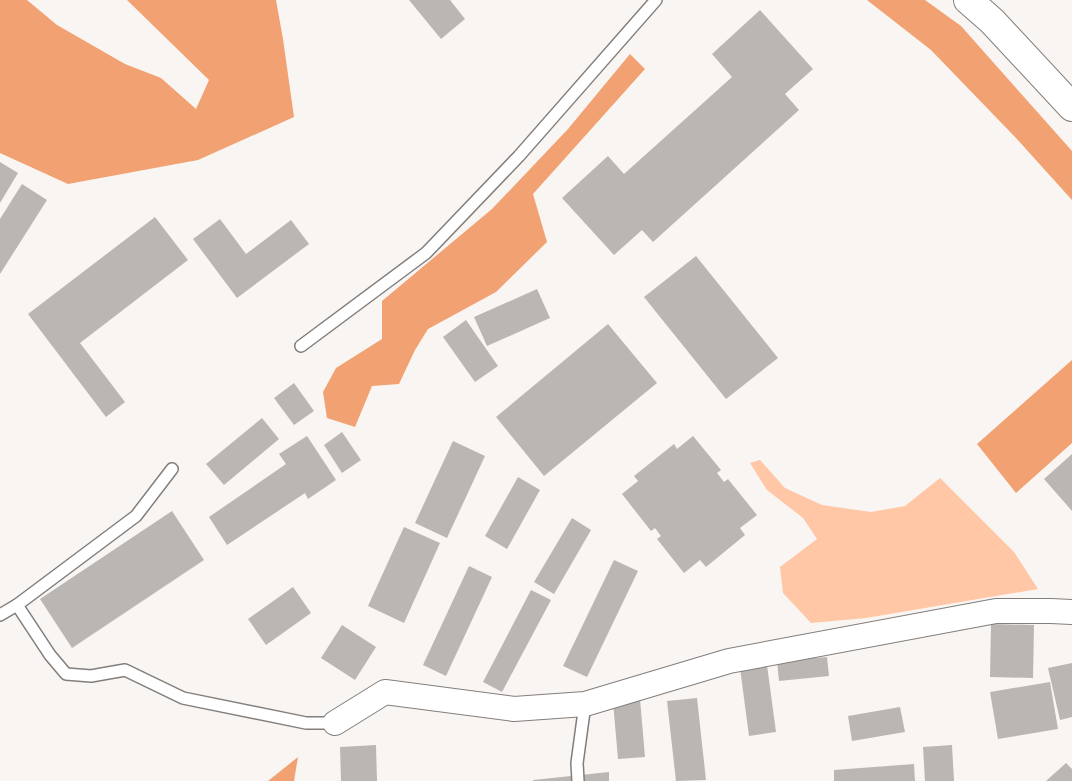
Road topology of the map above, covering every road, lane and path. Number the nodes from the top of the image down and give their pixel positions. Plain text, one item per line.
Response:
1 (656, 0) edge
2 (968, 0) edge
3 (1072, 107) edge
4 (301, 346) dead end
5 (172, 469) dead end
6 (17, 605) junction
7 (1072, 612) edge
8 (0, 615) edge
9 (584, 704) junction
10 (335, 723) joint
11 (578, 781) edge

1 - 4 lane
2 - 3 main road
5 - 6 lane
6 - 8 lane
6 - 10 lane
7 - 9 street
9 - 10 street
9 - 11 lane

